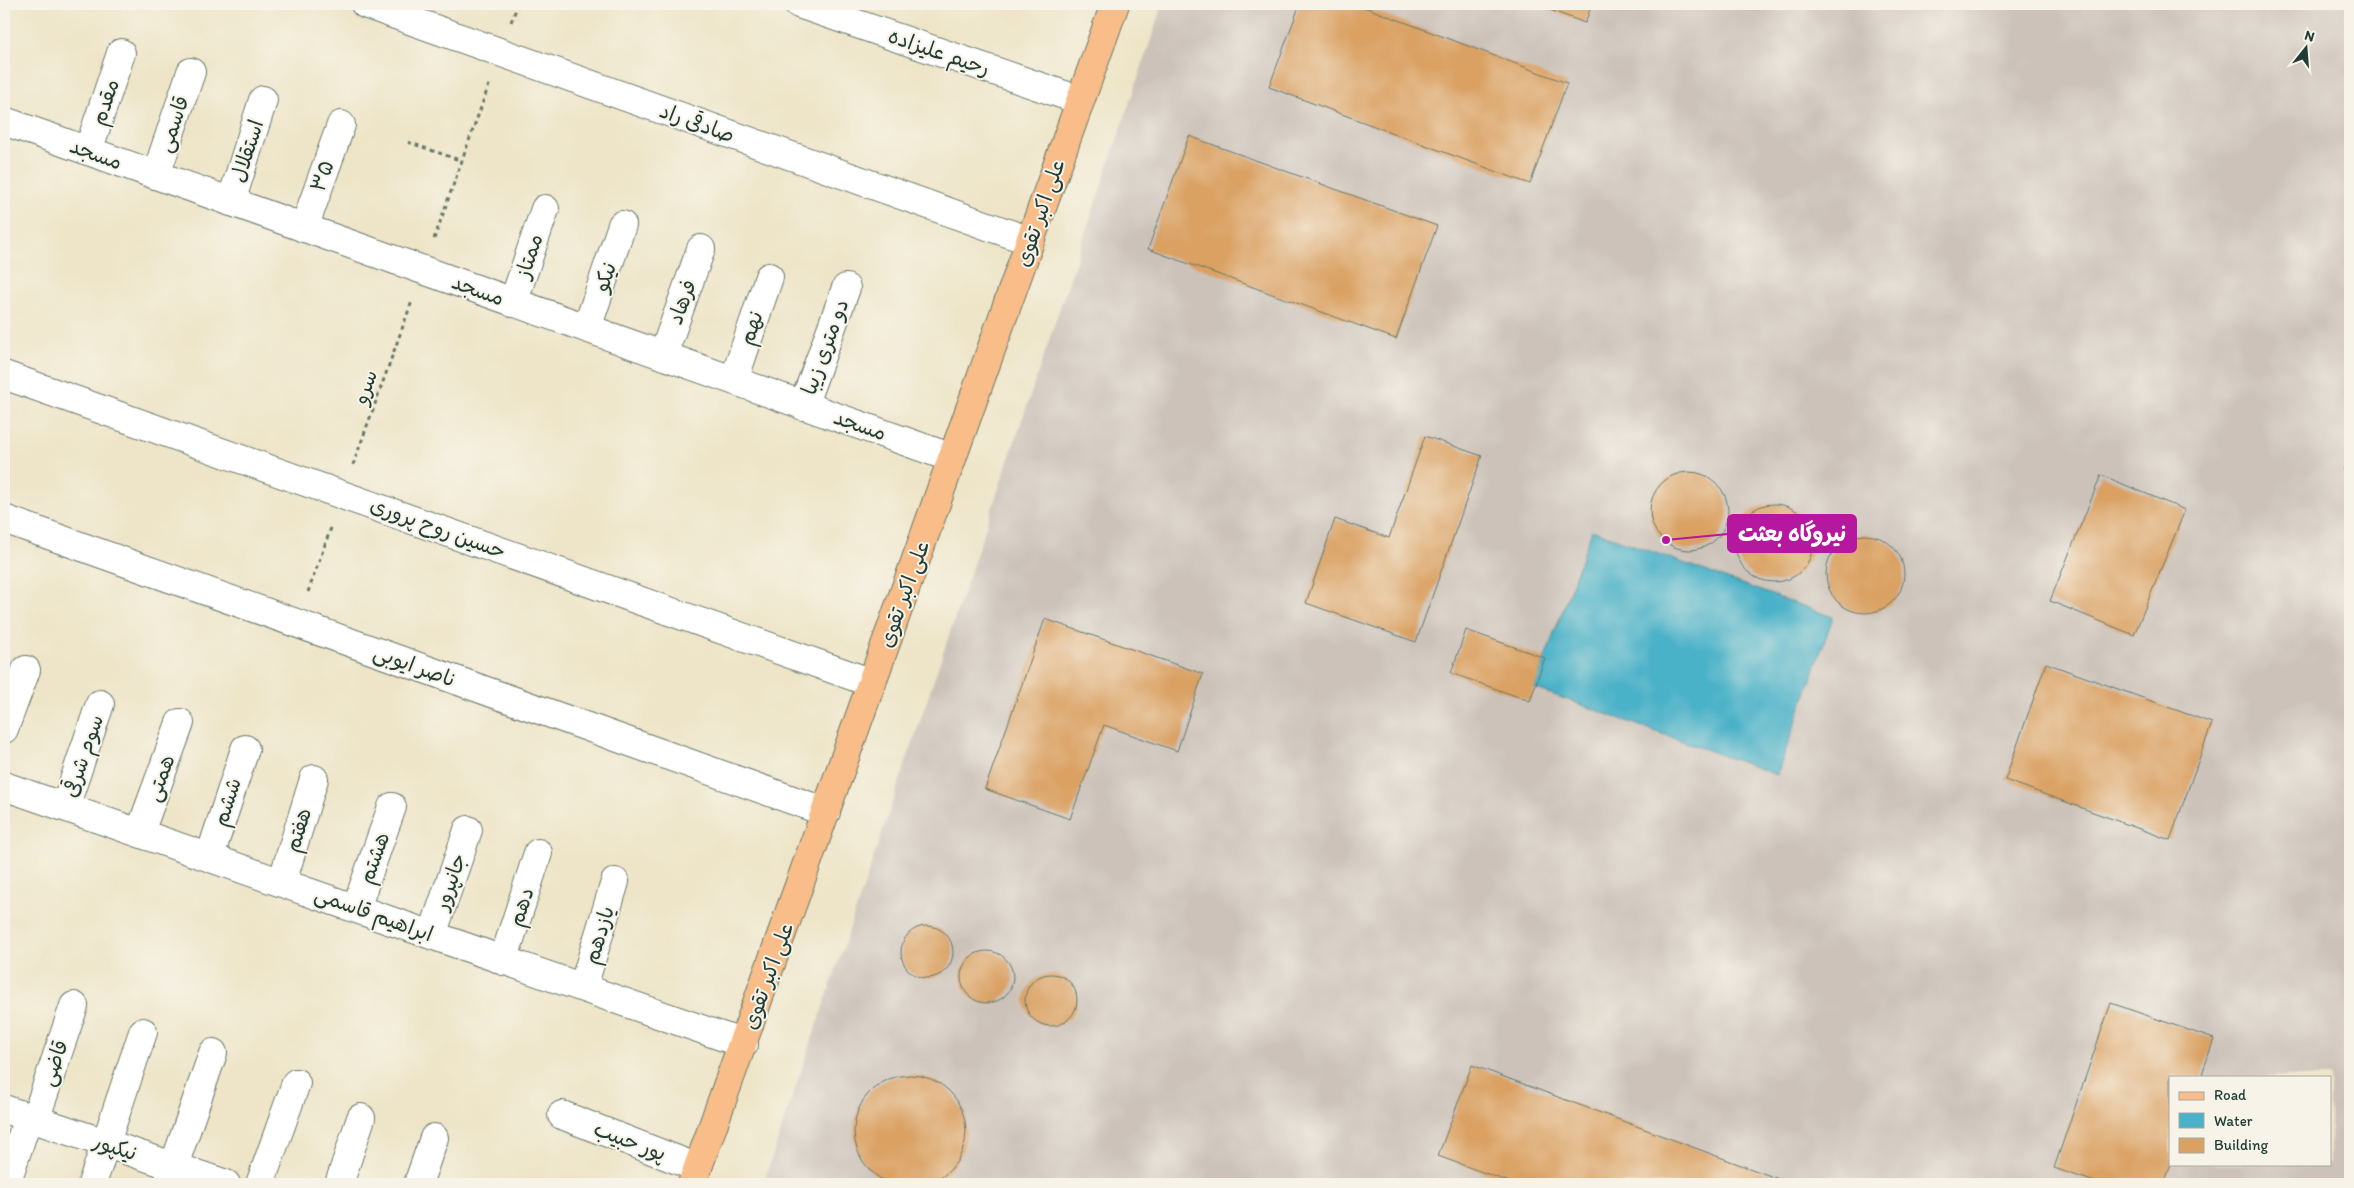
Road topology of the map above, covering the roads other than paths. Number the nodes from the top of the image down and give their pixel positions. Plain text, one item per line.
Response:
1 (365, 4) edge
2 (799, 4) edge
3 (1115, 4) edge
4 (121, 53) dead end
5 (190, 72) dead end
6 (263, 100) dead end
7 (1079, 100) junction
8 (4, 121) edge
9 (341, 125) dead end
10 (88, 151) junction
11 (156, 175) junction
12 (230, 202) junction
13 (545, 209) dead end
14 (622, 225) dead end
15 (304, 228) junction
16 (1030, 241) junction
17 (701, 249) dead end
18 (769, 276) dead end
19 (846, 288) dead end
20 (514, 303) junction
21 (587, 328) junction
22 (663, 355) junction
23 (4, 375) edge
24 (734, 380) junction
25 (803, 406) junction
26 (952, 458) junction
27 (4, 519) edge
28 (26, 670) dead end
29 (872, 683) junction
30 (100, 704) dead end
31 (180, 723) dead end
32 (4, 729) edge
33 (245, 749) dead end
34 (314, 779) dead end
35 (4, 786) edge
36 (65, 807) junction
37 (392, 807) dead end
38 (826, 812) junction
39 (468, 830) dead end
40 (140, 832) junction
41 (538, 853) dead end
42 (210, 856) junction
43 (282, 882) junction
44 (615, 882) dead end
45 (356, 908) junction
46 (432, 935) junction
47 (504, 961) junction
48 (583, 987) junction
49 (74, 1006) dead end
50 (143, 1032) dead end
51 (744, 1044) junction
52 (213, 1053) dead end
53 (296, 1083) dead end
54 (562, 1114) dead end
55 (22, 1116) edge
56 (361, 1118) dead end
57 (434, 1138) dead end
58 (104, 1144) junction
59 (170, 1175) edge
60 (695, 1176) edge
61 (6, 1184) edge
62 (92, 1184) edge
63 (226, 1184) edge
64 (260, 1184) edge
65 (339, 1184) edge
66 (418, 1184) edge

1 - 16 street, صادقی راد
2 - 7 street, رحیم علیزاده
3 - 7 main road, علی اکبر تقوی
4 - 10 street, مقدم
5 - 11 street, قاسمی
6 - 12 street, استقلال
7 - 16 main road, علی اکبر تقوی
8 - 10 street, مسجد
9 - 15 street, ۳۵
10 - 11 street, مسجد
11 - 12 street, مسجد
12 - 15 street, مسجد
13 - 20 street, ممتاز
14 - 21 street, نیکو
15 - 20 street, مسجد
16 - 26 main road, علی اکبر تقوی
17 - 22 street, فرهاد
18 - 24 street, نهم
19 - 25 street, دو متری زیبا
20 - 21 street, مسجد
21 - 22 street, مسجد
22 - 24 street, مسجد
23 - 29 street, حسین روح پروری
24 - 25 street, مسجد
25 - 26 street, مسجد
26 - 29 main road, علی اکبر تقوی
27 - 38 street, ناصر ایوبی
28 - 32 street
29 - 38 main road, علی اکبر تقوی
30 - 36 street, سوم شرقی
31 - 40 street, همتی
33 - 42 street, ششم
34 - 43 street, هفتم
35 - 36 street, ابراهیم قاسمی
36 - 40 street, ابراهیم قاسمی
37 - 45 street, هشتم
38 - 51 main road, علی اکبر تقوی
39 - 46 street, جانپرور
40 - 42 street, ابراهیم قاسمی
41 - 47 street, دهم
42 - 43 street, ابراهیم قاسمی
43 - 45 street, ابراهیم قاسمی
44 - 48 street, یازدهم
45 - 46 street, ابراهیم قاسمی
46 - 47 street, ابراهیم قاسمی
47 - 48 street, ابراهیم قاسمی
48 - 51 street, ابراهیم قاسمی
49 - 55 street, قاضی
50 - 58 street
51 - 60 main road, علی اکبر تقوی
52 - 59 street
53 - 64 street
54 - 60 street, پور حبیب
55 - 58 street, نیکپور
55 - 61 street, قاضی
56 - 65 street
57 - 66 street
58 - 59 street, نیکپور
58 - 62 street
59 - 63 street, نیکپور

